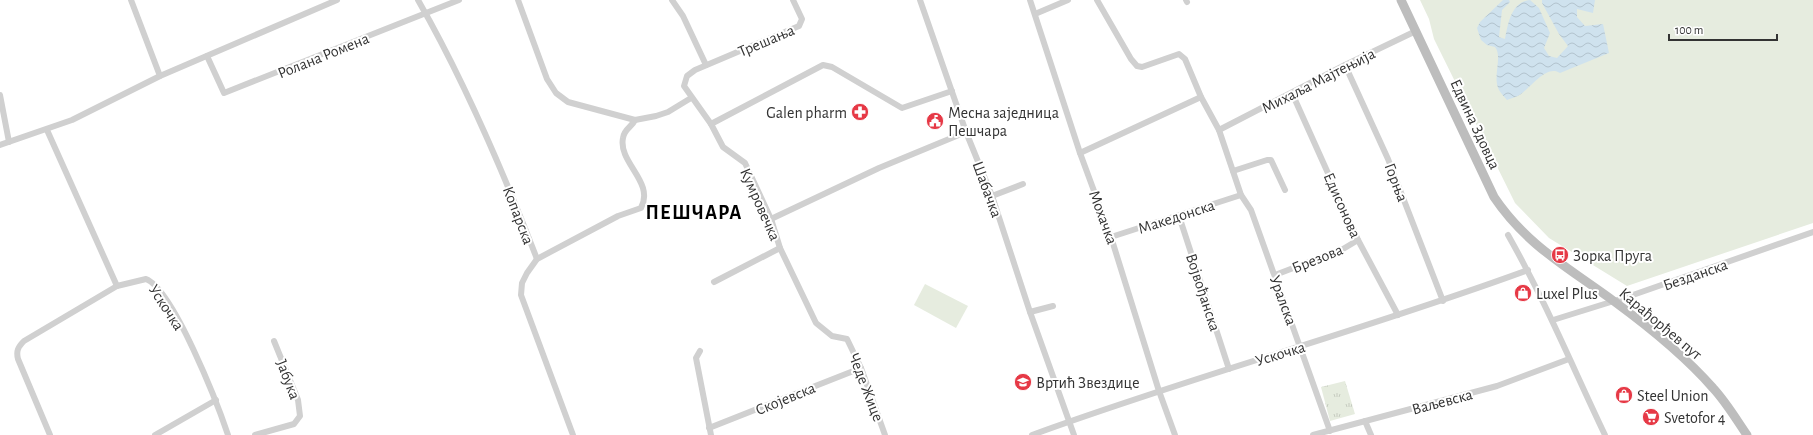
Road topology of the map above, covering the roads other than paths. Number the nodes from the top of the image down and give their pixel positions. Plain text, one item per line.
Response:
1 (131, 0) edge
2 (337, 0) edge
3 (418, 0) edge
4 (460, 0) edge
5 (518, 0) edge
6 (672, 0) edge
7 (793, 0) edge
8 (920, 0) edge
9 (1030, 0) edge
10 (1068, 0) edge
11 (1097, 0) edge
12 (1401, 0) edge
13 (426, 14) junction
14 (1035, 14) junction
15 (1416, 31) junction
16 (207, 56) junction
17 (706, 65) junction
18 (1345, 65) junction
19 (160, 76) junction
20 (952, 91) junction
21 (1292, 93) junction
22 (0, 95) edge
23 (1201, 97) junction
24 (691, 98) junction
25 (635, 120) junction
26 (711, 124) junction
27 (47, 130) junction
28 (1219, 130) junction
29 (966, 132) junction
30 (10, 142) junction
31 (0, 144) edge
32 (1080, 153) junction
33 (1233, 171) junction
34 (1023, 184) dead end
35 (1285, 190) dead end
36 (1241, 195) junction
37 (992, 196) junction
38 (1180, 216) junction
39 (771, 219) junction
40 (1813, 232) edge
41 (1508, 235) dead end
42 (1111, 237) junction
43 (1358, 240) junction
44 (780, 248) junction
45 (1541, 249) joint
46 (537, 259) junction
47 (1528, 270) junction
48 (1275, 275) junction
49 (714, 282) dead end
50 (117, 286) junction
51 (1443, 301) junction
52 (1614, 302) junction
53 (1053, 306) dead end
54 (1030, 312) junction
55 (1398, 315) junction
56 (1553, 320) junction
57 (274, 341) dead end
58 (1300, 347) junction
59 (700, 351) dead end
60 (1569, 359) junction
61 (861, 368) junction
62 (1229, 369) junction
63 (1159, 391) junction
64 (216, 400) junction
65 (1070, 421) junction
66 (1365, 421) junction
67 (709, 428) junction
68 (1330, 431) junction
69 (50, 435) edge
70 (155, 435) edge
71 (228, 435) edge
72 (255, 435) edge
73 (573, 435) edge
74 (711, 435) edge
75 (885, 435) edge
76 (1032, 435) edge
77 (1074, 435) edge
78 (1175, 435) edge
79 (1313, 435) edge
80 (1371, 435) edge
81 (1605, 435) edge
82 (1747, 435) edge

1 - 19 street
2 - 16 street
3 - 13 street, Копарска
4 - 13 street, Ролана Ромена
5 - 25 street
6 - 17 street
7 - 17 street, Трешања
8 - 20 street, Шабачка
9 - 14 street, Мохачка
10 - 14 street
11 - 23 street, Уралска
12 - 15 main road, Едвина Здовца
13 - 16 street, Ролана Ромена
13 - 46 street, Копарска
14 - 32 street, Мохачка
15 - 18 street, Михаља Мајтењија
15 - 45 main road, Едвина Здовца
16 - 19 street
17 - 24 street, Кумровечка
18 - 21 street, Михаља Мајтењија
18 - 51 street, Горња
19 - 27 street
20 - 26 street
20 - 29 street, Шабачка
21 - 28 street, Михаља Мајтењија
21 - 43 street, Едисонова
22 - 30 street
23 - 28 street, Уралска
23 - 32 street
24 - 25 street
24 - 26 street, Кумровечка
25 - 46 street
26 - 39 street, Кумровечка
27 - 30 street
27 - 50 street
28 - 33 street, Уралска
29 - 37 street, Шабачка
29 - 39 street
30 - 31 street
32 - 42 street, Мохачка
33 - 35 street
33 - 36 street, Уралска
34 - 37 street
36 - 38 street, Македонска
36 - 48 street, Уралска
37 - 54 street, Шабачка
38 - 42 street, Македонска
38 - 62 street, Војвођанска
39 - 44 street, Кумровечка
40 - 52 street, Безданска
41 - 47 street
42 - 63 street, Мохачка
43 - 48 street, Брезова
43 - 55 street, Едисонова
44 - 49 street
44 - 61 street, Чеде Жице
45 - 52 main road, Карађорђев пут
46 - 73 street, Копарска
47 - 51 street, Ускочка
47 - 56 street
48 - 58 street, Уралска
50 - 64 street, Ускочка
50 - 69 street, Ускочка
51 - 55 street, Ускочка
52 - 56 street, Безданска
52 - 82 main road, Карађорђев пут
53 - 54 street
54 - 65 street, Шабачка
55 - 58 street, Ускочка
56 - 60 street
57 - 72 street, Јабука
58 - 62 street, Ускочка
58 - 68 street, Уралска
59 - 67 street
60 - 66 street, Ваљевска
60 - 81 street
61 - 67 street, Скојевска
61 - 75 street, Чеде Жице
62 - 63 street, Ускочка
63 - 65 street, Ускочка
63 - 78 street, Мохачка
64 - 70 street
64 - 71 street, Ускочка
65 - 76 street, Ускочка
65 - 77 street, Шабачка
66 - 68 street, Ваљевска
66 - 80 street
67 - 74 street
68 - 79 street, Ваљевска

